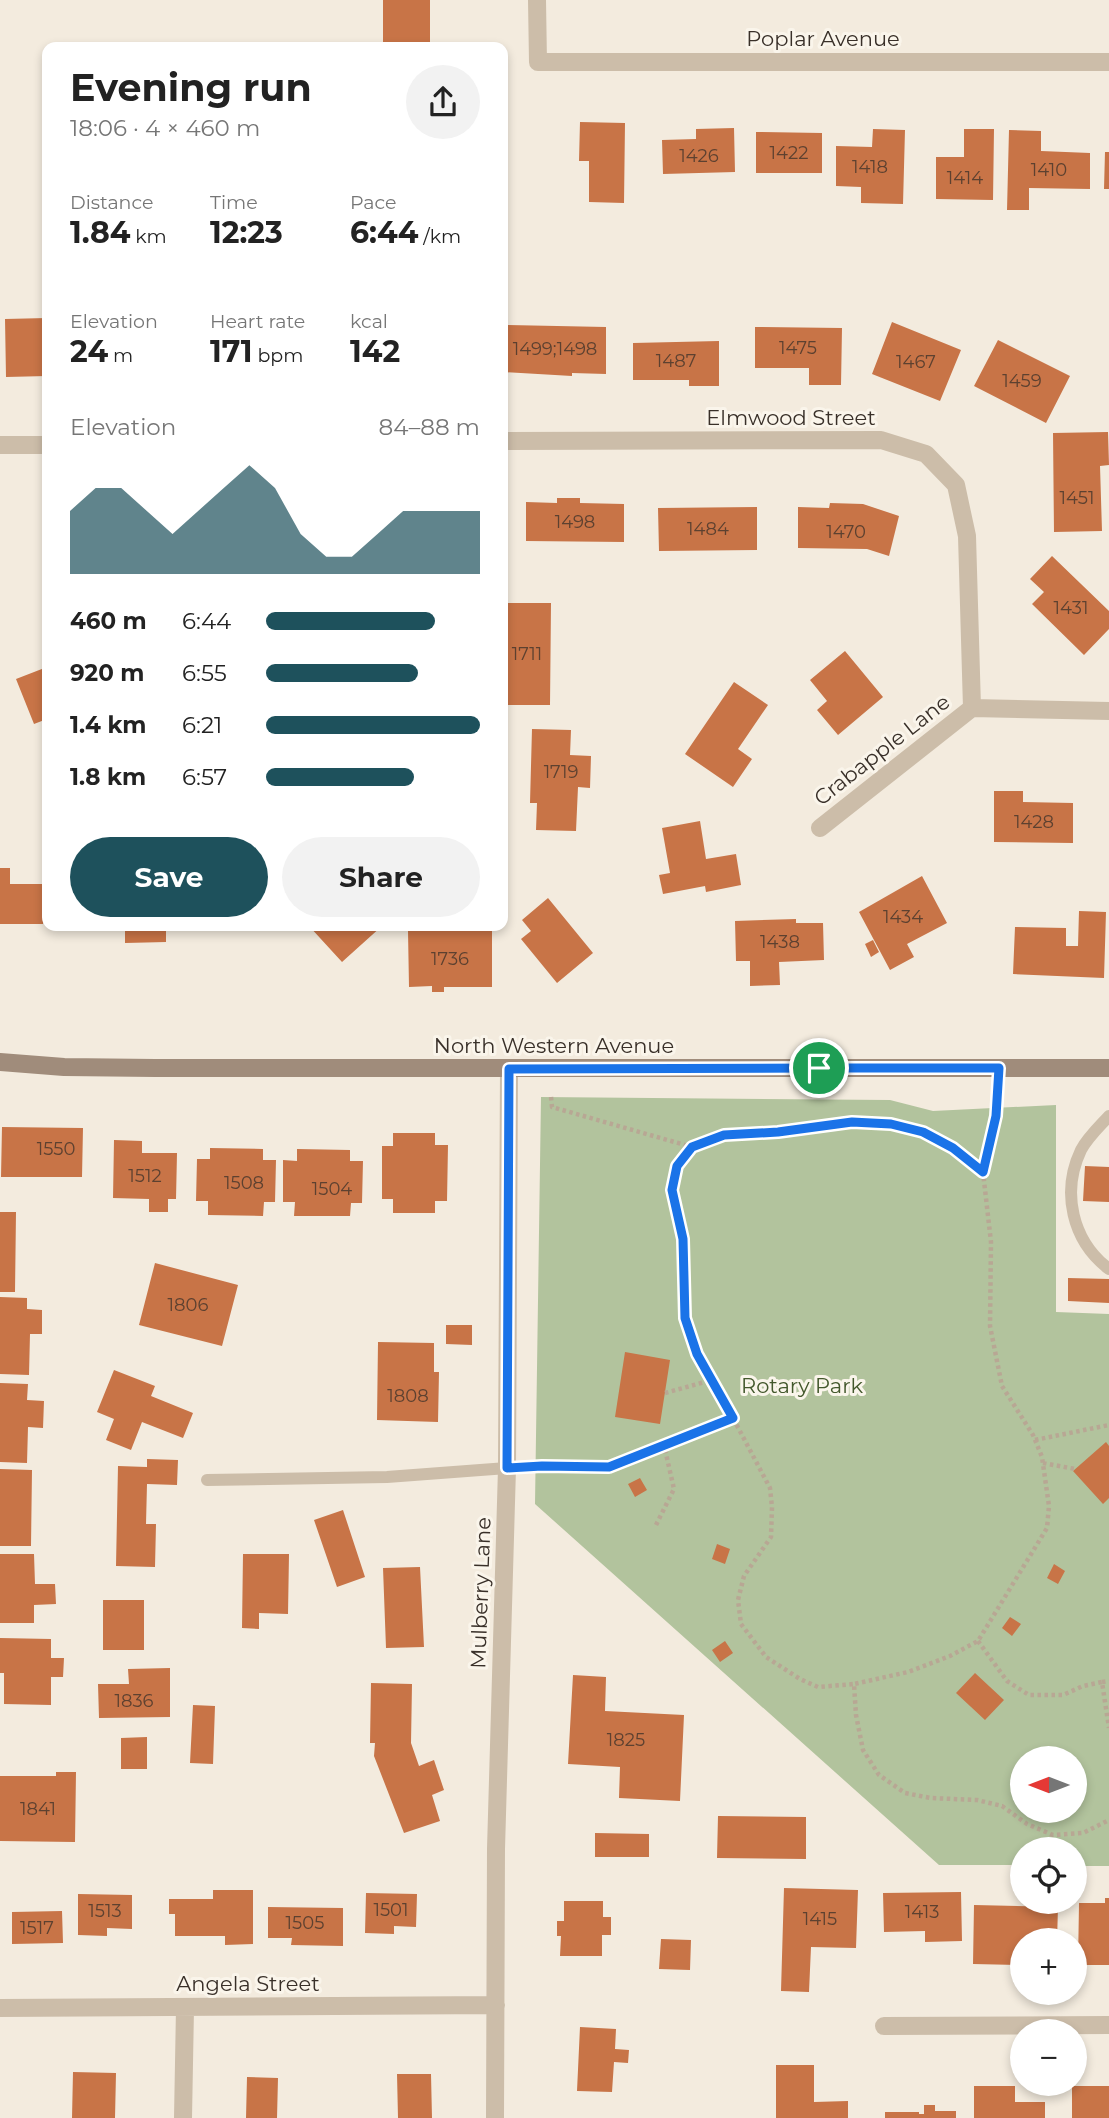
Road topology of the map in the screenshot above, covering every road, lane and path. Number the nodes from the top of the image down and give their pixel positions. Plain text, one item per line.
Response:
1 (537, 0) edge
2 (1109, 62) edge
3 (508, 441) edge
4 (0, 445) edge
5 (42, 445) edge
6 (972, 708) junction
7 (1109, 711) edge
8 (820, 828) dead end
9 (0, 1062) edge
10 (999, 1068) junction
11 (1109, 1068) edge
12 (509, 1069) junction
13 (551, 1097) dead end
14 (1109, 1116) edge
15 (692, 1147) junction
16 (983, 1172) junction
17 (1109, 1269) edge
18 (712, 1380) junction
19 (665, 1393) dead end
20 (733, 1418) junction
21 (1109, 1425) edge
22 (1035, 1440) junction
23 (664, 1445) junction
24 (1043, 1463) junction
25 (507, 1468) junction
26 (1075, 1469) dead end
27 (207, 1480) dead end
28 (656, 1524) dead end
29 (978, 1641) junction
30 (1109, 1681) edge
31 (1102, 1682) junction
32 (854, 1684) junction
33 (1109, 1728) edge
34 (1109, 1821) edge
35 (496, 2004) junction
36 (0, 2008) edge
37 (185, 2008) junction
38 (1109, 2025) edge
39 (884, 2026) dead end
40 (183, 2118) edge
41 (495, 2118) edge

1 - 2 street, Poplar Avenue
3 - 6 street, Elmwood Street
4 - 5 street
6 - 7 street
6 - 8 street, Crabapple Lane
9 - 12 main road, North Western Avenue
10 - 11 main road, North Western Avenue
10 - 12 main road, North Western Avenue
10 - 16 path
12 - 25 street, Mulberry Lane
13 - 15 path
14 - 17 lane
15 - 16 path
15 - 18 path
16 - 22 path
18 - 19 path
18 - 20 path
20 - 23 path
20 - 32 path
21 - 22 path
22 - 24 path
23 - 25 path
23 - 28 path
24 - 26 path
24 - 29 path
25 - 27 lane
25 - 35 street, Mulberry Lane
29 - 31 path
29 - 32 path
30 - 31 path
31 - 33 path
32 - 34 path
35 - 37 street, Angela Street
35 - 41 street, Mulberry Lane
36 - 37 street, Angela Street
37 - 40 street
38 - 39 street

